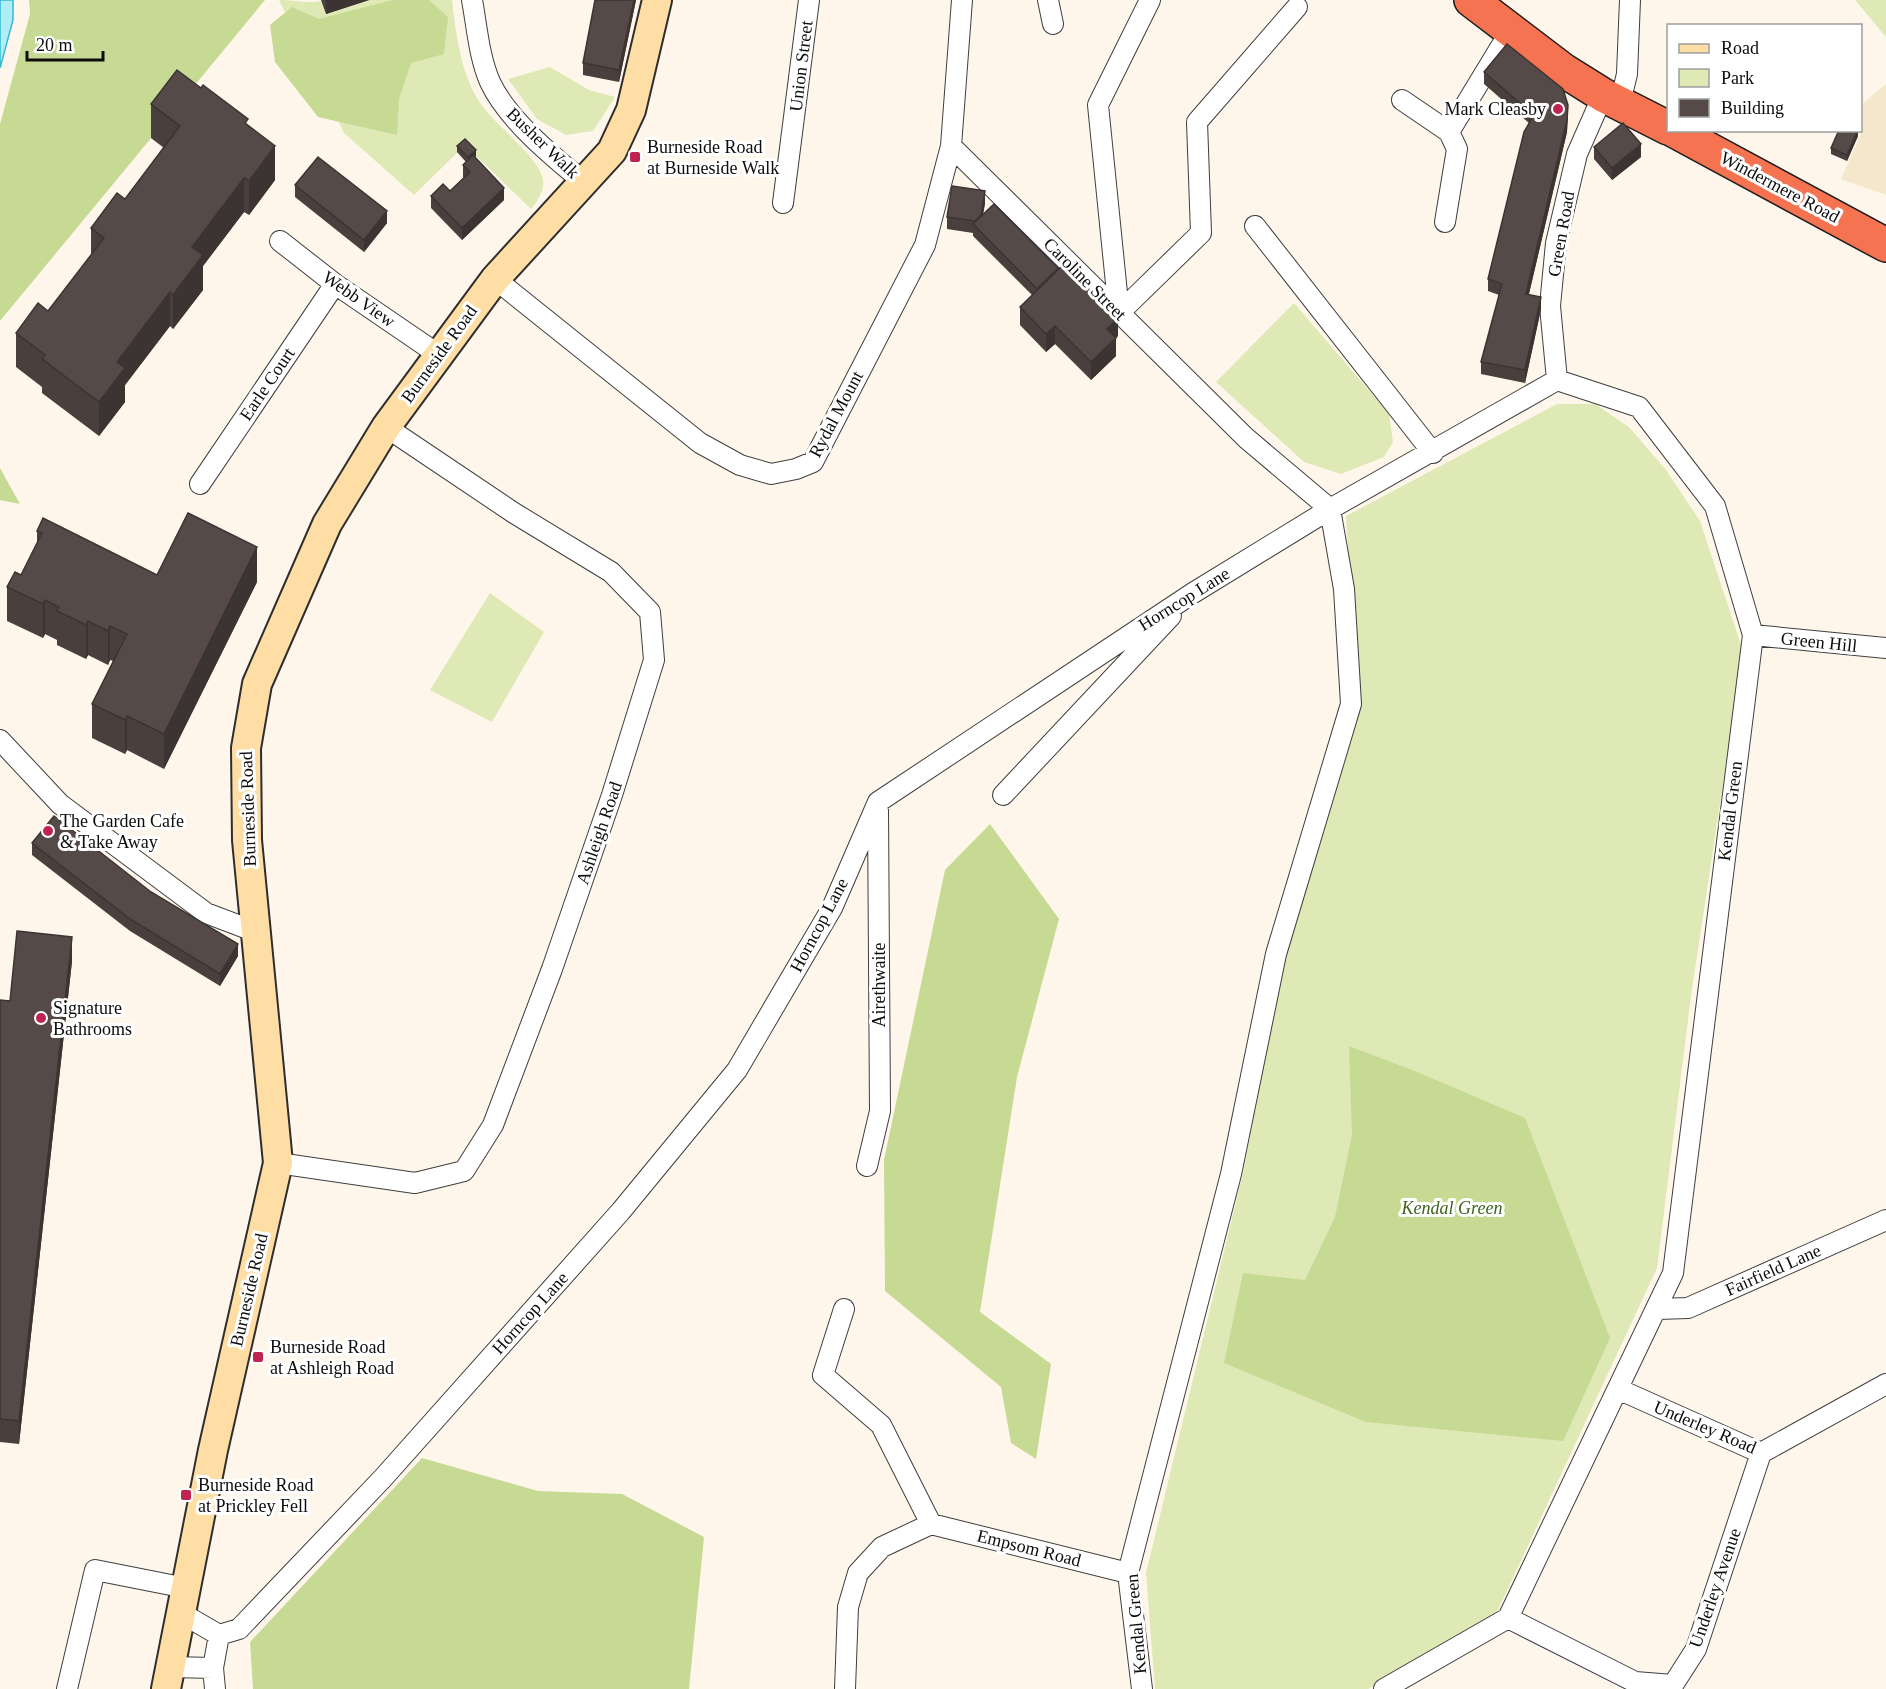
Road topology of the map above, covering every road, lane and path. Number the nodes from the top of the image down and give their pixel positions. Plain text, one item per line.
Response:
1 (472, 0) edge
2 (657, 0) edge
3 (809, 0) edge
4 (962, 0) edge
5 (1048, 0) edge
6 (1150, 0) edge
7 (1630, 0) edge
8 (1297, 7) dead end
9 (1492, 11) edge
10 (1053, 24) dead end
11 (1611, 99) junction
12 (1402, 100) dead end
13 (1667, 127) edge
14 (1449, 132) junction
15 (1677, 132) edge
16 (951, 146) junction
17 (585, 183) junction
18 (783, 203) dead end
19 (1445, 222) dead end
20 (1255, 226) dead end
21 (280, 242) dead end
22 (1886, 245) edge
23 (495, 279) junction
24 (335, 284) junction
25 (1119, 313) junction
26 (438, 354) junction
27 (1557, 380) junction
28 (386, 427) junction
29 (1433, 453) junction
30 (200, 484) dead end
31 (1330, 509) junction
32 (1192, 593) junction
33 (1753, 635) junction
34 (1886, 648) edge
35 (0, 740) edge
36 (1003, 795) dead end
37 (878, 802) junction
38 (256, 932) junction
39 (278, 1163) junction
40 (867, 1166) dead end
41 (1886, 1220) edge
42 (844, 1309) dead end
43 (1657, 1309) junction
44 (1886, 1384) edge
45 (1618, 1389) junction
46 (1761, 1453) junction
47 (931, 1524) junction
48 (1128, 1573) junction
49 (184, 1601) junction
50 (1508, 1618) junction
51 (219, 1635) junction
52 (213, 1668) junction
53 (168, 1678) edge
54 (67, 1689) edge
55 (214, 1689) edge
56 (845, 1689) edge
57 (1142, 1689) edge
58 (1384, 1689) edge

1 - 17 street, Busher Walk
2 - 17 street, Burneside Road
3 - 18 street, Union Street
4 - 16 street
5 - 10 street
6 - 25 street
7 - 11 street, Green Road
8 - 25 street
9 - 11 highway
9 - 14 street
11 - 13 highway
11 - 27 street, Green Road
12 - 14 street
14 - 19 street
15 - 22 highway, Windermere Road
16 - 23 street, Rydal Mount
16 - 25 street, Caroline Street
17 - 23 street, Burneside Road
20 - 29 street
21 - 24 street, Webb View
23 - 26 street, Burneside Road
24 - 26 street, Webb View
24 - 30 street, Earle Court
25 - 31 street, Caroline Street
26 - 28 street, Burneside Road
27 - 29 street, Horncop Lane
27 - 33 street, Kendal Green
28 - 38 street, Burneside Road
28 - 39 street, Ashleigh Road
29 - 31 street, Horncop Lane
31 - 32 street, Horncop Lane
31 - 48 street, Kendal Green
32 - 36 street
32 - 37 street, Horncop Lane
33 - 34 street, Green Hill
33 - 43 street, Kendal Green
35 - 38 street
37 - 40 street, Airethwaite
37 - 51 street, Horncop Lane
38 - 39 street, Burneside Road
39 - 49 street, Burneside Road
41 - 43 street, Fairfield Lane
42 - 47 street
43 - 45 street, Kendal Green
44 - 46 street, Underley Road
45 - 46 street, Underley Road
45 - 50 street, Kendal Green
46 - 50 street, Underley Avenue
47 - 48 street, Empsom Road
47 - 56 street
48 - 57 street, Kendal Green
49 - 51 street
49 - 53 street, Burneside Road
49 - 54 street
50 - 58 street
51 - 52 street
52 - 53 street
52 - 55 street

